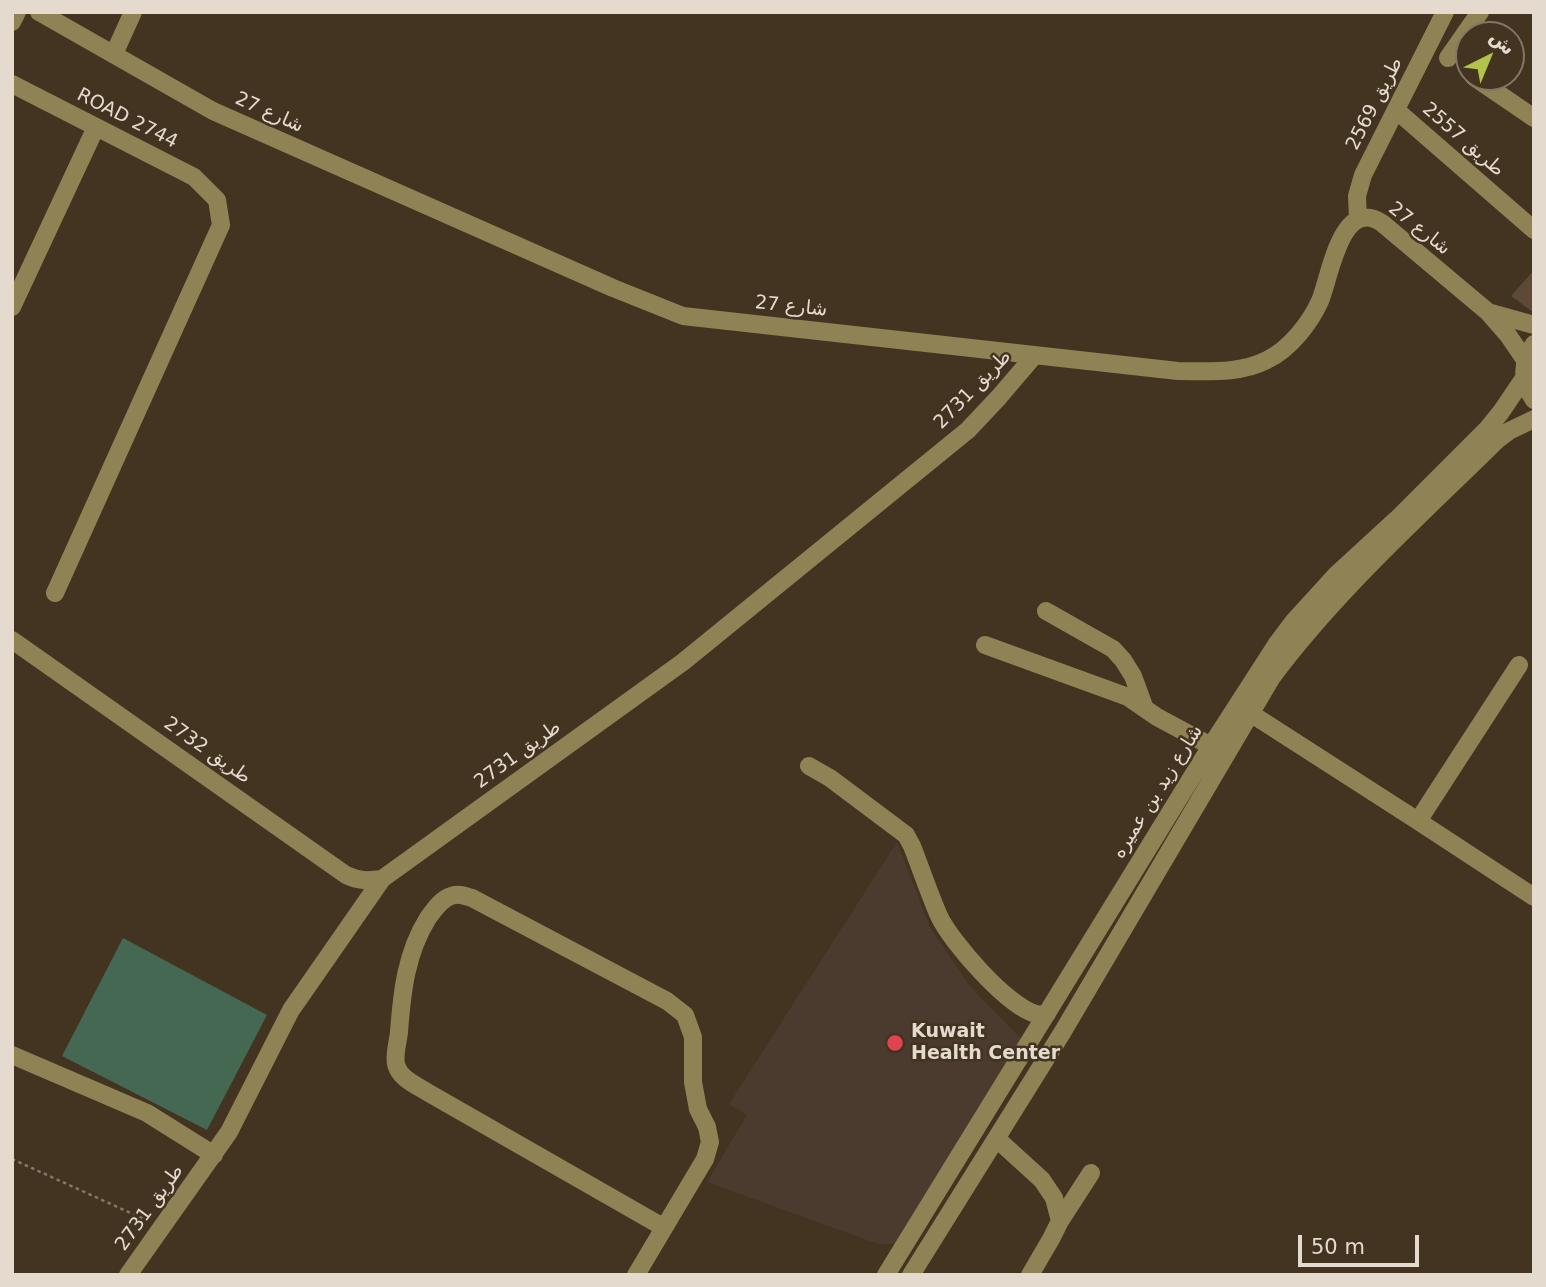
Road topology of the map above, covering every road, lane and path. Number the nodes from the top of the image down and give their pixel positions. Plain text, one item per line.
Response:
1 (17, 12) edge
2 (39, 12) edge
3 (133, 12) edge
4 (1446, 12) edge
5 (1480, 12) edge
6 (12, 22) edge
7 (1429, 44) junction
8 (114, 54) junction
9 (1448, 58) junction
10 (1455, 63) edge
11 (12, 84) edge
12 (1494, 91) edge
13 (1396, 110) junction
14 (1534, 118) edge
15 (96, 127) junction
16 (1358, 219) junction
17 (1534, 230) edge
18 (12, 307) edge
19 (1488, 312) junction
20 (1534, 325) edge
21 (1534, 344) edge
22 (1034, 356) junction
23 (1524, 369) junction
24 (1534, 400) edge
25 (1534, 419) edge
26 (55, 593) dead end
27 (1046, 611) dead end
28 (12, 640) edge
29 (985, 645) dead end
30 (1519, 664) dead end
31 (1144, 706) junction
32 (1250, 713) junction
33 (1211, 746) junction
34 (809, 765) dead end
35 (1418, 821) junction
36 (383, 879) junction
37 (1534, 897) edge
38 (1047, 1014) junction
39 (1036, 1031) junction
40 (1062, 1033) junction
41 (12, 1055) edge
42 (997, 1139) junction
43 (214, 1155) junction
44 (12, 1159) edge
45 (948, 1172) junction
46 (1091, 1173) dead end
47 (1060, 1221) junction
48 (162, 1227) junction
49 (663, 1227) junction
50 (930, 1244) junction
51 (128, 1275) edge
52 (636, 1275) edge
53 (886, 1275) edge
54 (911, 1275) edge
55 (1030, 1275) edge

1 - 6 street
2 - 8 street, شارع 27
3 - 8 street
4 - 7 street, طريق 2569
5 - 9 street
7 - 9 street
7 - 13 street, طريق 2569
8 - 22 street, شارع 27
9 - 10 street
11 - 15 street, ROAD 2744
12 - 14 street
13 - 16 street, طريق 2569
13 - 17 street, طريق 2557
15 - 18 street
15 - 26 street, ROAD 2744
16 - 19 street, شارع 27
16 - 22 street, شارع 27
19 - 20 street, شارع 27
19 - 23 street, شارع 27
21 - 23 street, شارع زيد بن عميره
22 - 36 street, طريق 2731
23 - 24 street, شارع 27
23 - 33 street, شارع زيد بن عميره
25 - 32 street, شارع زيد بن عميره
27 - 31 street
28 - 36 street, طريق 2732
29 - 31 street
30 - 35 street
31 - 33 street
32 - 35 street
32 - 40 street, شارع زيد بن عميره
33 - 38 street, شارع زيد بن عميره
34 - 38 street
35 - 37 street
36 - 43 street, طريق 2731
38 - 39 street, شارع زيد بن عميره
39 - 40 street
39 - 45 street, شارع زيد بن عميره
40 - 42 street, شارع زيد بن عميره
41 - 43 street
42 - 47 street
42 - 50 street, شارع زيد بن عميره
43 - 48 street, طريق 2731
44 - 48 path
45 - 50 street
45 - 53 street, شارع زيد بن عميره
46 - 47 street
47 - 55 street
48 - 51 street, طريق 2731
49 - 49 street
49 - 52 street
50 - 54 street, شارع زيد بن عميره

